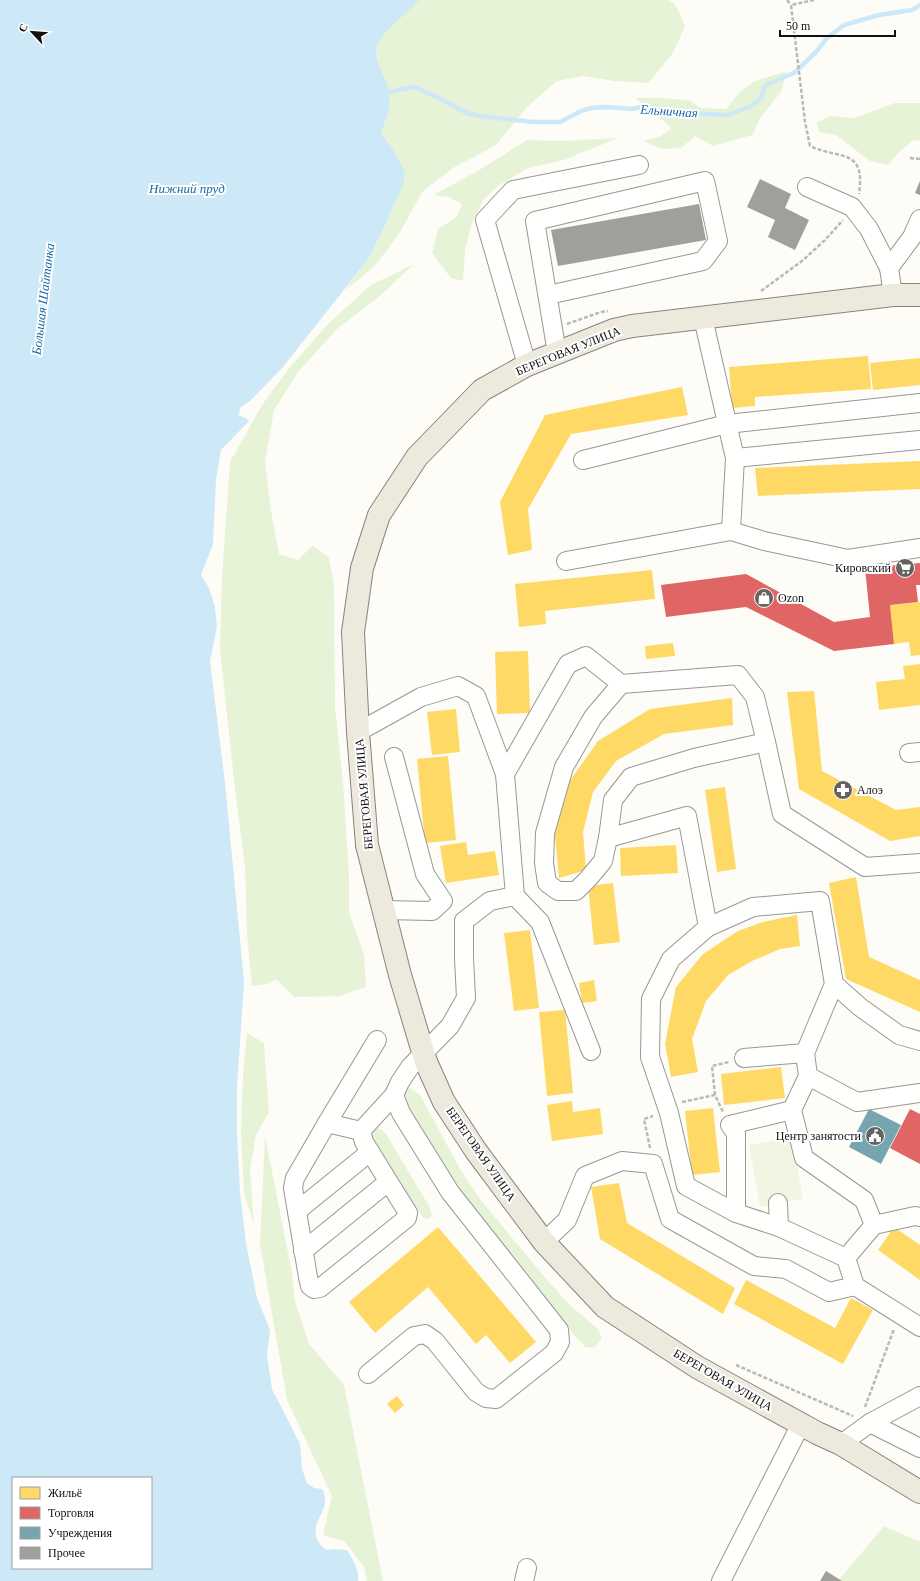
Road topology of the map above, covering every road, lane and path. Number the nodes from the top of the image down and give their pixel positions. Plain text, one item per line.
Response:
1 (787, 0) edge
2 (814, 0) edge
3 (791, 5) junction
4 (910, 158) dead end
5 (920, 159) edge
6 (639, 165) dead end
7 (807, 187) dead end
8 (852, 207) junction
9 (920, 219) edge
10 (889, 268) junction
11 (758, 294) dead end
12 (548, 295) junction
13 (893, 295) junction
14 (920, 295) edge
15 (703, 318) junction
16 (557, 353) junction
17 (526, 365) junction
18 (920, 403) edge
19 (727, 424) junction
20 (920, 440) edge
21 (735, 458) junction
22 (583, 460) dead end
23 (731, 531) junction
24 (920, 548) edge
25 (566, 561) dead end
26 (620, 684) junction
27 (358, 732) junction
28 (766, 742) junction
29 (394, 758) dead end
30 (505, 774) junction
31 (608, 838) junction
32 (920, 863) edge
33 (515, 896) junction
34 (383, 910) junction
35 (708, 928) junction
36 (834, 984) junction
37 (376, 1040) dead end
38 (920, 1041) edge
39 (592, 1051) dead end
40 (422, 1053) junction
41 (805, 1053) junction
42 (744, 1058) joint
43 (808, 1076) junction
44 (920, 1093) edge
45 (394, 1095) junction
46 (715, 1095) junction
47 (683, 1101) dead end
48 (792, 1110) junction
49 (644, 1119) dead end
50 (327, 1123) junction
51 (730, 1125) junction
52 (361, 1131) junction
53 (370, 1152) junction
54 (654, 1164) junction
55 (388, 1182) junction
56 (778, 1204) dead end
57 (296, 1211) junction
58 (736, 1214) junction
59 (920, 1217) edge
60 (874, 1225) junction
61 (779, 1227) junction
62 (544, 1242) junction
63 (303, 1251) junction
64 (846, 1258) junction
65 (855, 1286) junction
66 (895, 1325) dead end
67 (920, 1327) edge
68 (736, 1364) dead end
69 (368, 1374) dead end
70 (920, 1396) edge
71 (865, 1421) junction
72 (801, 1424) junction
73 (841, 1444) junction
74 (920, 1448) edge
75 (920, 1492) edge
76 (721, 1581) edge

1 - 3 path
2 - 3 path
3 - 8 path
4 - 5 path
6 - 17 street
7 - 8 street
8 - 10 street
8 - 11 path
9 - 10 street
10 - 13 street
12 - 12 street
12 - 16 street
13 - 14 main road, БЕРЕГОВАЯ УЛИЦА
13 - 15 main road, БЕРЕГОВАЯ УЛИЦА
15 - 16 main road, БЕРЕГОВАЯ УЛИЦА
15 - 19 street
16 - 17 main road, БЕРЕГОВАЯ УЛИЦА
17 - 27 main road, БЕРЕГОВАЯ УЛИЦА
18 - 19 street
19 - 21 street
19 - 22 street
20 - 21 street
21 - 23 street
23 - 24 street
23 - 25 street
26 - 28 street
26 - 30 street
26 - 31 street
27 - 30 street
27 - 34 main road, БЕРЕГОВАЯ УЛИЦА
28 - 31 street
28 - 32 street
29 - 34 street
30 - 33 street
31 - 35 street
33 - 39 street
33 - 40 street
34 - 40 main road, БЕРЕГОВАЯ УЛИЦА
35 - 36 street
35 - 58 street
36 - 38 street
36 - 41 street
37 - 50 street
40 - 45 street
40 - 62 main road, БЕРЕГОВАЯ УЛИЦА
41 - 42 street
41 - 43 street
42 - 46 path
43 - 44 street
43 - 48 street
45 - 52 street
45 - 69 street
46 - 47 path
46 - 51 path
48 - 51 street
48 - 60 street
49 - 54 path
50 - 52 street
50 - 57 street
51 - 58 street
52 - 53 street
53 - 55 street
53 - 57 street
54 - 62 street
54 - 65 street
55 - 63 street
55 - 63 street
56 - 61 street
57 - 63 street
58 - 61 street
59 - 60 street
60 - 64 street
61 - 64 street
62 - 72 main road, БЕРЕГОВАЯ УЛИЦА
64 - 65 street
65 - 67 street
66 - 71 path
68 - 71 path
70 - 71 street
71 - 73 street
71 - 74 street
72 - 73 main road, БЕРЕГОВАЯ УЛИЦА
72 - 76 street
73 - 75 main road, БЕРЕГОВАЯ УЛИЦА

